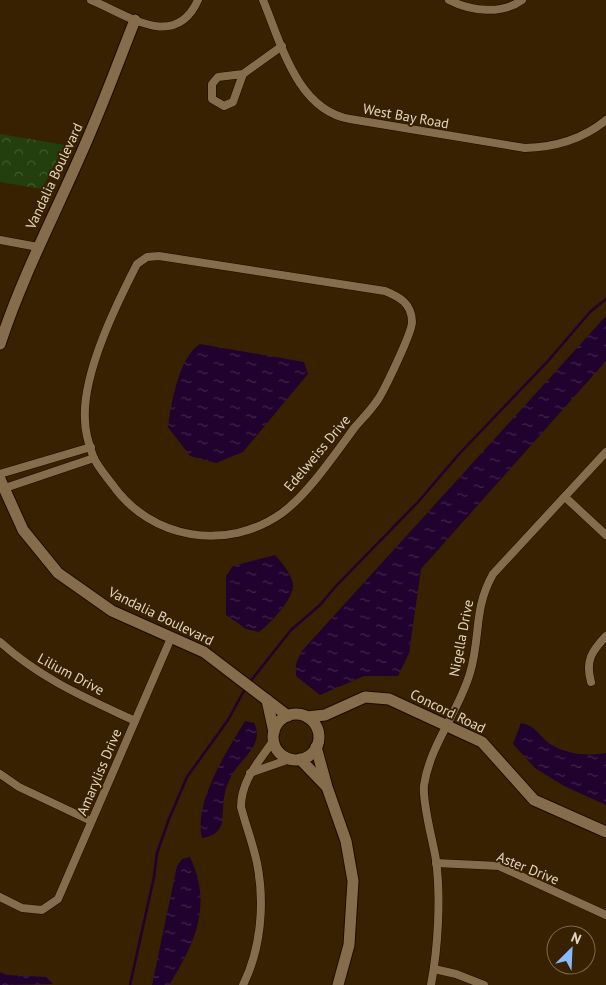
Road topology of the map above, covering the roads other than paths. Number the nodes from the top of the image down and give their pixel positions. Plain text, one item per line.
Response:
1 (91, 0) edge
2 (198, 0) edge
3 (262, 0) edge
4 (449, 0) edge
5 (522, 0) edge
6 (135, 20) junction
7 (282, 46) junction
8 (243, 74) junction
9 (606, 120) edge
10 (0, 240) edge
11 (38, 247) junction
12 (0, 344) edge
13 (91, 448) junction
14 (606, 452) edge
15 (94, 458) junction
16 (0, 474) edge
17 (1, 486) edge
18 (564, 497) junction
19 (606, 535) edge
20 (606, 636) edge
21 (170, 638) junction
22 (0, 642) edge
23 (590, 682) dead end
24 (267, 700) junction
25 (340, 708) junction
26 (288, 716) junction
27 (307, 717) junction
28 (135, 721) junction
29 (446, 726) junction
30 (318, 732) junction
31 (274, 737) junction
32 (316, 747) junction
33 (295, 759) junction
34 (0, 774) edge
35 (248, 774) junction
36 (327, 787) junction
37 (91, 821) junction
38 (606, 832) edge
39 (436, 863) junction
40 (0, 897) edge
41 (606, 916) edge
42 (434, 969) junction
43 (243, 985) edge
44 (338, 985) edge
45 (431, 985) edge
46 (484, 985) edge

1 - 6 street
2 - 6 street
3 - 7 street, West Bay Road
4 - 5 street
6 - 11 street, Vandalia Boulevard
7 - 8 street
7 - 9 street, West Bay Road
8 - 8 street
10 - 11 street
11 - 12 street, Vandalia Boulevard
13 - 15 street, Edelweiss Drive
13 - 15 street, Edelweiss Drive
13 - 16 street
14 - 18 street, Nigella Drive
15 - 17 street
17 - 21 street, Vandalia Boulevard
18 - 19 street
18 - 29 street, Nigella Drive
20 - 23 street
21 - 24 street, Vandalia Boulevard
21 - 28 street, Amaryliss Drive
22 - 28 street, Lilium Drive
24 - 26 street, Vandalia Boulevard
24 - 31 street
25 - 27 street, Concord Road
25 - 29 street, Concord Road
25 - 30 street, Concord Road
26 - 27 street
26 - 31 street
27 - 30 street
28 - 37 street, Amaryliss Drive
29 - 38 street, Concord Road
29 - 39 street, Nigella Drive
30 - 32 street
31 - 33 street
31 - 35 street
32 - 33 street
32 - 36 street
33 - 35 street
33 - 36 street
34 - 37 street
35 - 43 street
36 - 44 street
37 - 40 street, Amaryliss Drive
39 - 41 street, Aster Drive
39 - 42 street, Nigella Drive
42 - 45 street, Nigella Drive
42 - 46 street

